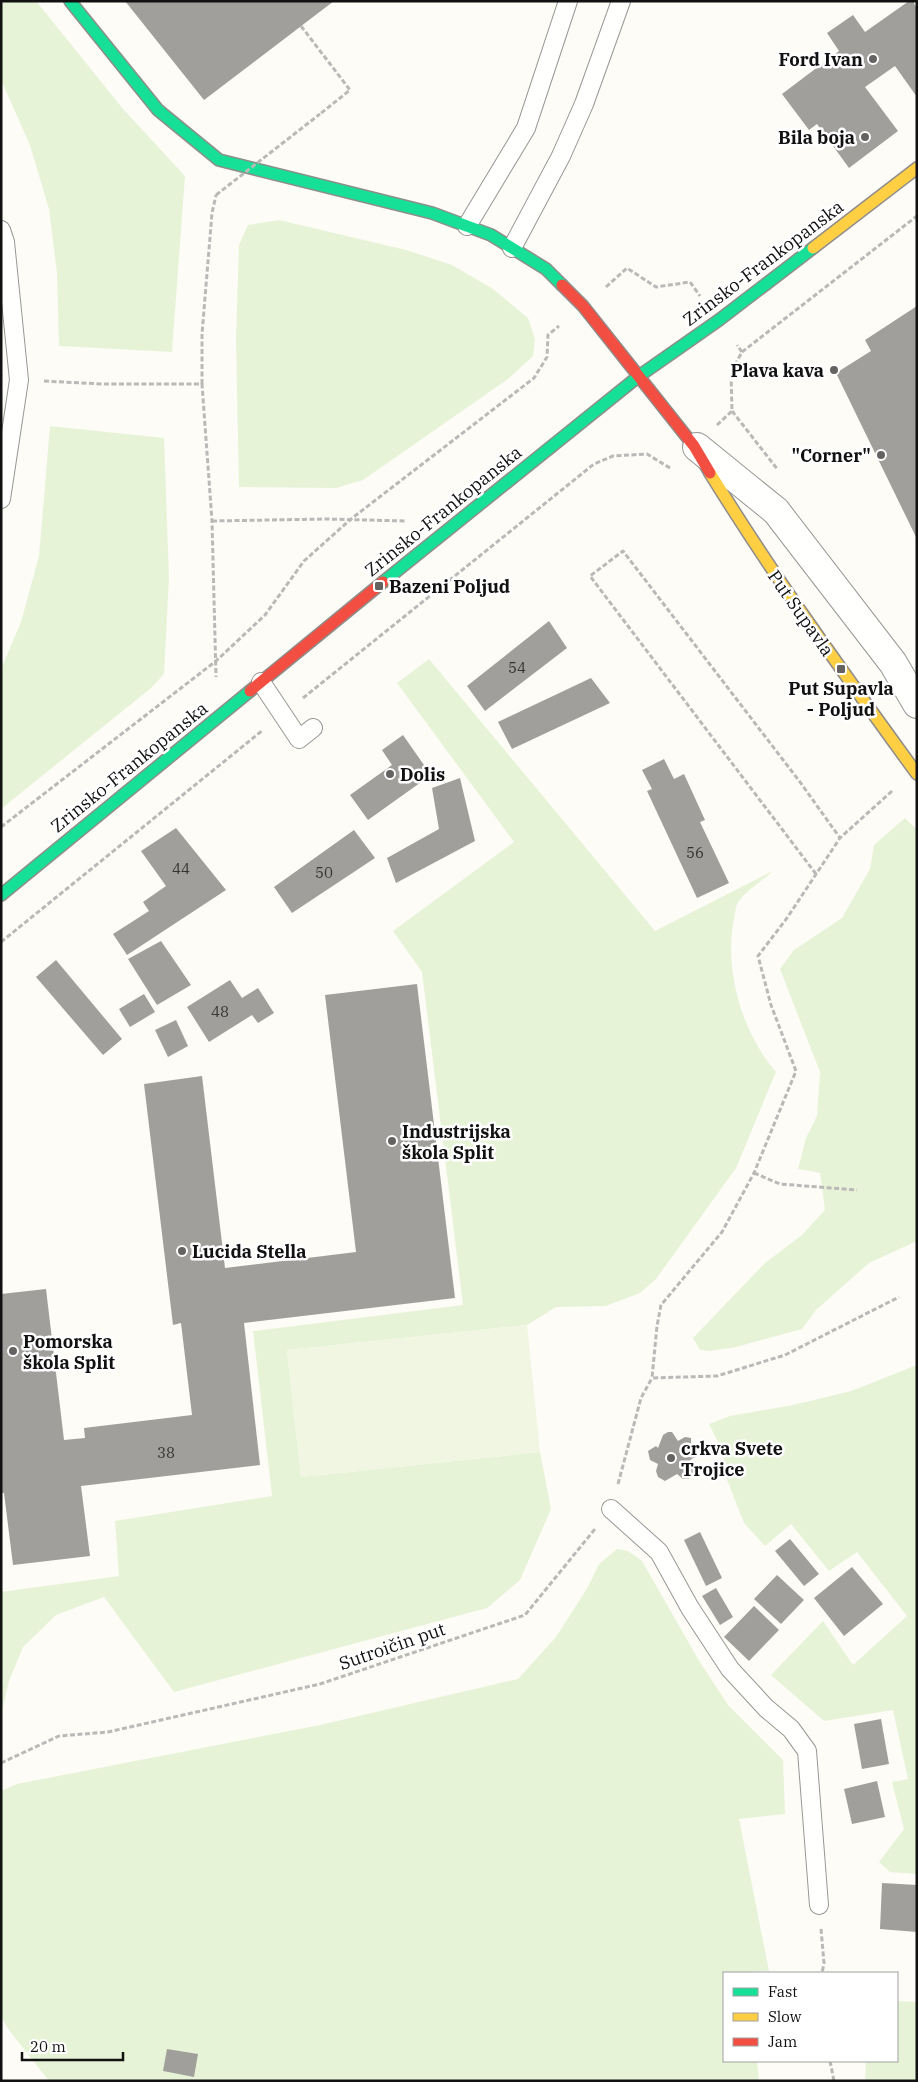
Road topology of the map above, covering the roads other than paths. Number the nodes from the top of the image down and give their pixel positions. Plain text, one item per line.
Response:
1 (70, 1) edge
2 (568, 1) edge
3 (621, 1) edge
4 (917, 168) edge
5 (468, 226) junction
6 (1, 230) edge
7 (512, 248) junction
8 (639, 376) junction
9 (694, 446) junction
10 (1, 499) edge
11 (261, 682) junction
12 (917, 704) edge
13 (312, 728) dead end
14 (916, 772) edge
15 (1, 895) edge
16 (611, 1509) road end
17 (819, 1905) road end

1 - 5 street, Put Supavla
2 - 5 lane
3 - 7 lane
4 - 8 street, Zrinsko-Frankopanska
5 - 7 street, Put Supavla
6 - 10 lane
7 - 8 street, Put Supavla
8 - 9 street, Put Supavla
8 - 11 street, Zrinsko-Frankopanska
9 - 12 street, Put Supavla
9 - 14 street, Put Supavla
11 - 13 lane
11 - 15 street, Zrinsko-Frankopanska
16 - 17 lane

